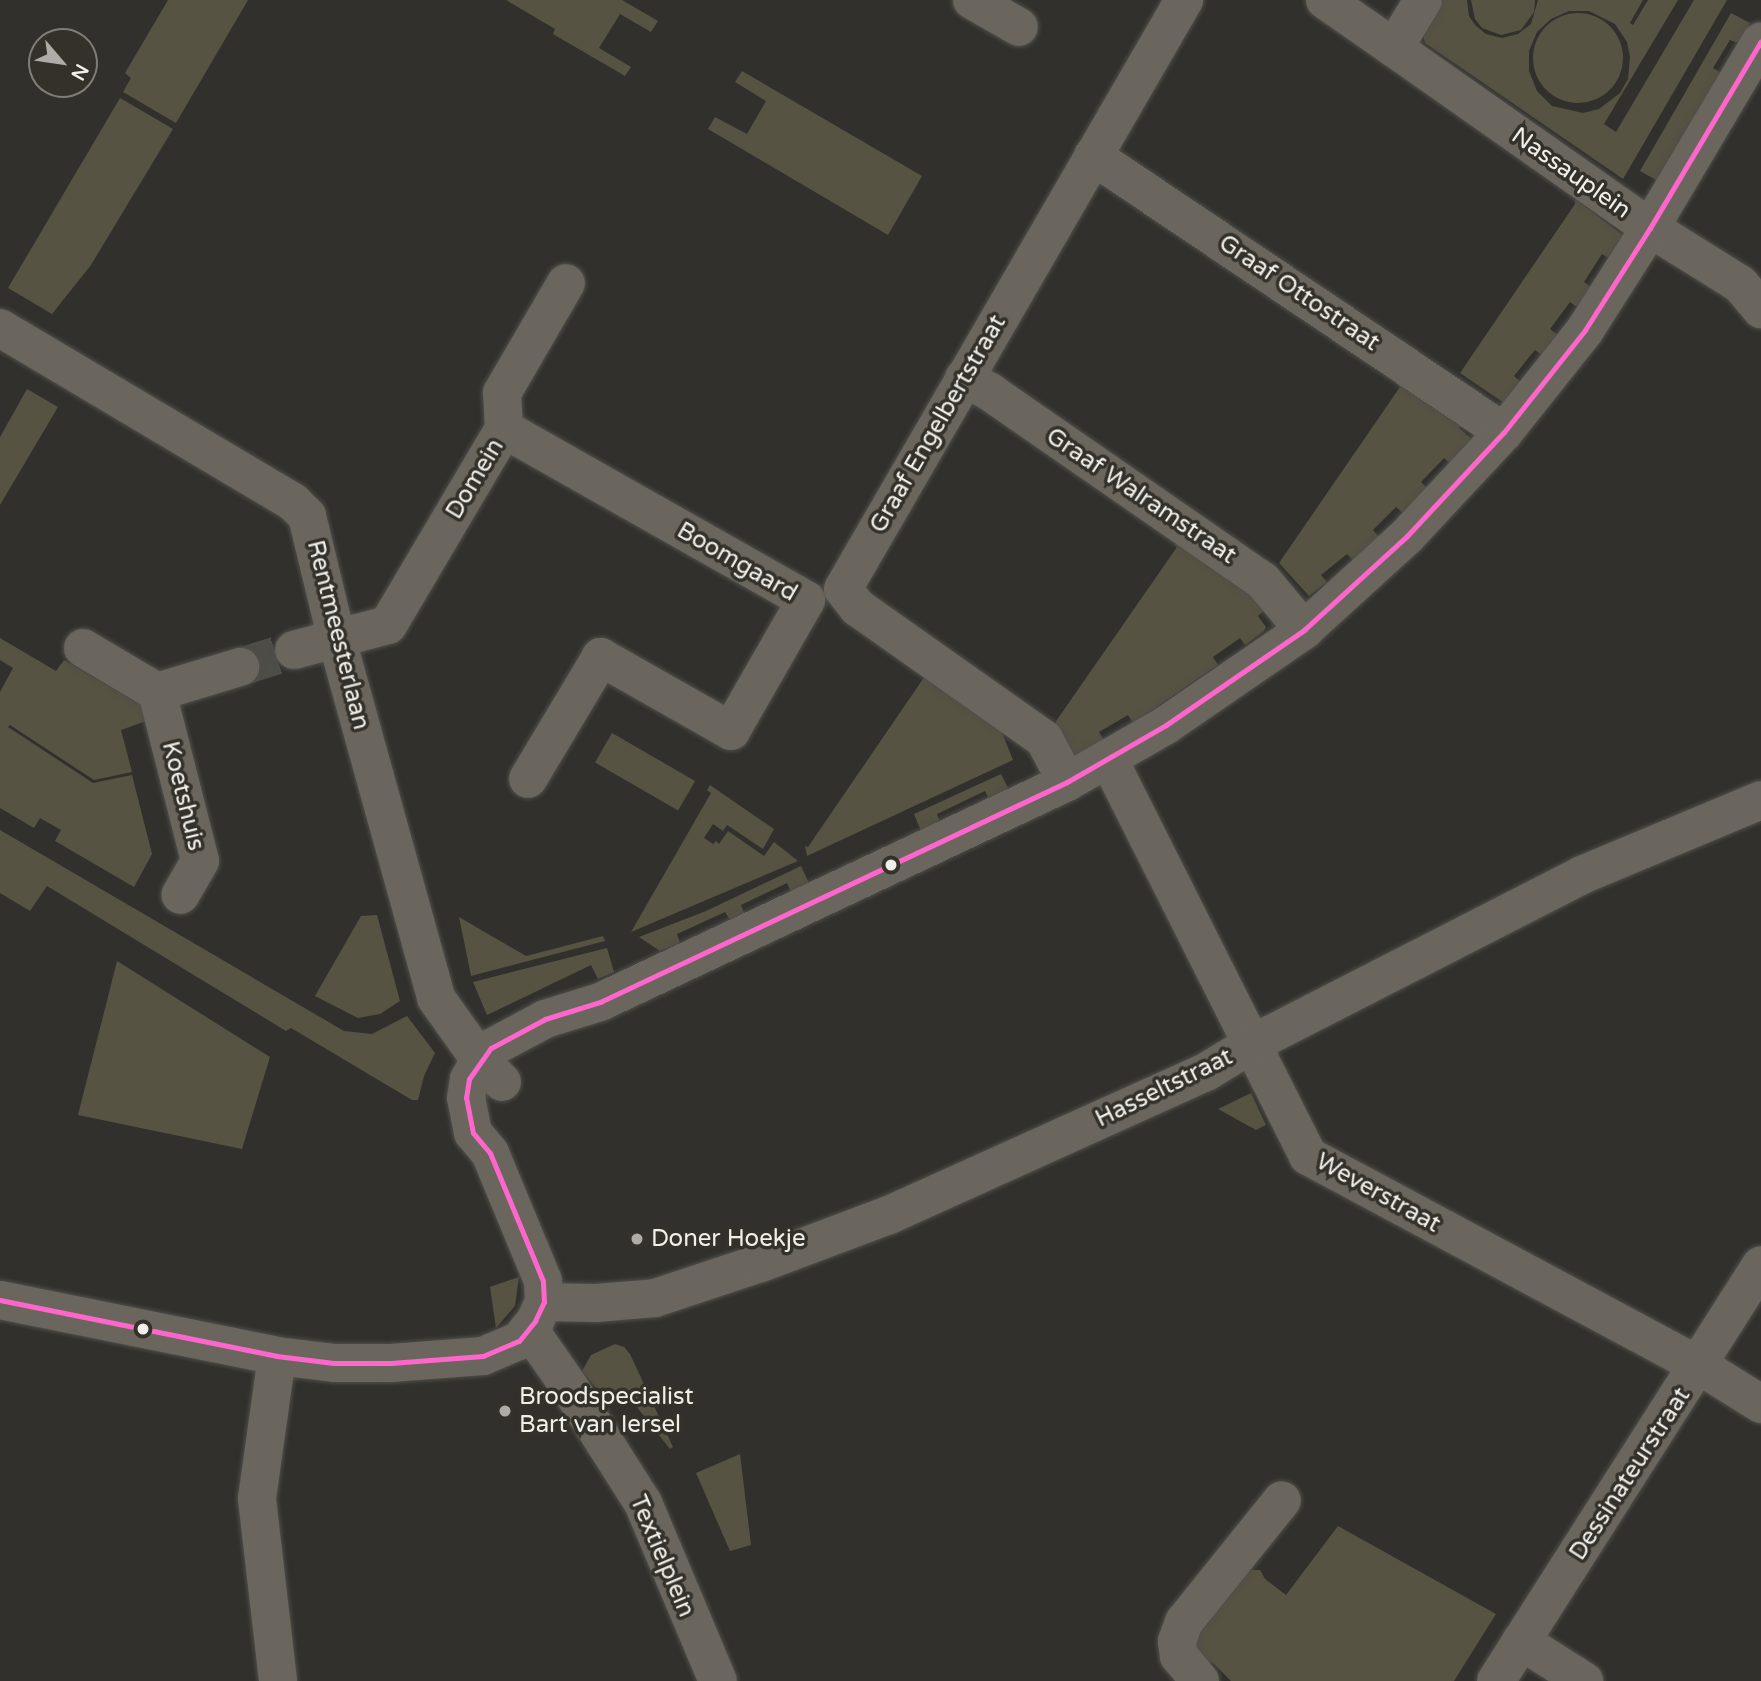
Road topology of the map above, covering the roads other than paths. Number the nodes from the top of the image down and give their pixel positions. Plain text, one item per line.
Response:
1 (972, 0) edge
2 (1184, 0) edge
3 (1325, 0) edge
4 (1423, 0) edge
5 (1019, 27) dead end
6 (1761, 41) edge
7 (1394, 48) junction
8 (1093, 156) junction
9 (1650, 228) junction
10 (566, 283) dead end
11 (1761, 309) edge
12 (0, 328) edge
13 (964, 379) junction
14 (505, 429) junction
15 (1504, 432) junction
16 (1304, 630) junction
17 (337, 640) junction
18 (83, 648) dead end
19 (294, 650) tunnel mouth
20 (240, 667) tunnel mouth
21 (157, 692) junction
22 (1109, 760) junction
23 (528, 779) dead end
24 (1067, 782) junction
25 (1761, 800) edge
26 (180, 895) dead end
27 (1250, 1045) junction
28 (491, 1071) junction
29 (1761, 1265) edge
30 (0, 1300) edge
31 (536, 1317) junction
32 (278, 1356) junction
33 (1700, 1366) junction
34 (1761, 1404) edge
35 (1283, 1500) dead end
36 (1521, 1641) junction
37 (278, 1681) edge
38 (718, 1681) edge
39 (1200, 1681) edge
40 (1496, 1681) edge
41 (1584, 1681) edge

1 - 5 street
2 - 8 street, Graaf Engelbertstraat
3 - 7 street, Nassauplein
4 - 7 street
6 - 9 street, Nassauplein
7 - 9 street, Nassauplein
8 - 13 street, Graaf Engelbertstraat
8 - 15 street, Graaf Ottostraat
9 - 11 street
9 - 15 street
10 - 14 street, Domein
12 - 17 street, Rentmeesterlaan
13 - 16 street, Graaf Walramstraat
13 - 24 street, Graaf Engelbertstraat
14 - 17 street, Domein
14 - 23 street, Boomgaard
15 - 16 street
16 - 22 street
17 - 19 street
17 - 28 street, Rentmeesterlaan
18 - 21 street
20 - 21 street
21 - 26 street, Koetshuis
22 - 24 street
22 - 27 street, Weverstraat
24 - 28 street
25 - 27 street, Hasseltstraat
27 - 31 street, Hasseltstraat
27 - 33 street, Weverstraat
28 - 31 street
29 - 33 street, Dessinateurstraat
30 - 32 street
31 - 32 street
31 - 38 street, Textielplein
32 - 37 street
33 - 34 street, Weverstraat
33 - 36 street, Dessinateurstraat
35 - 39 street
36 - 40 street, Dessinateurstraat
36 - 41 street

